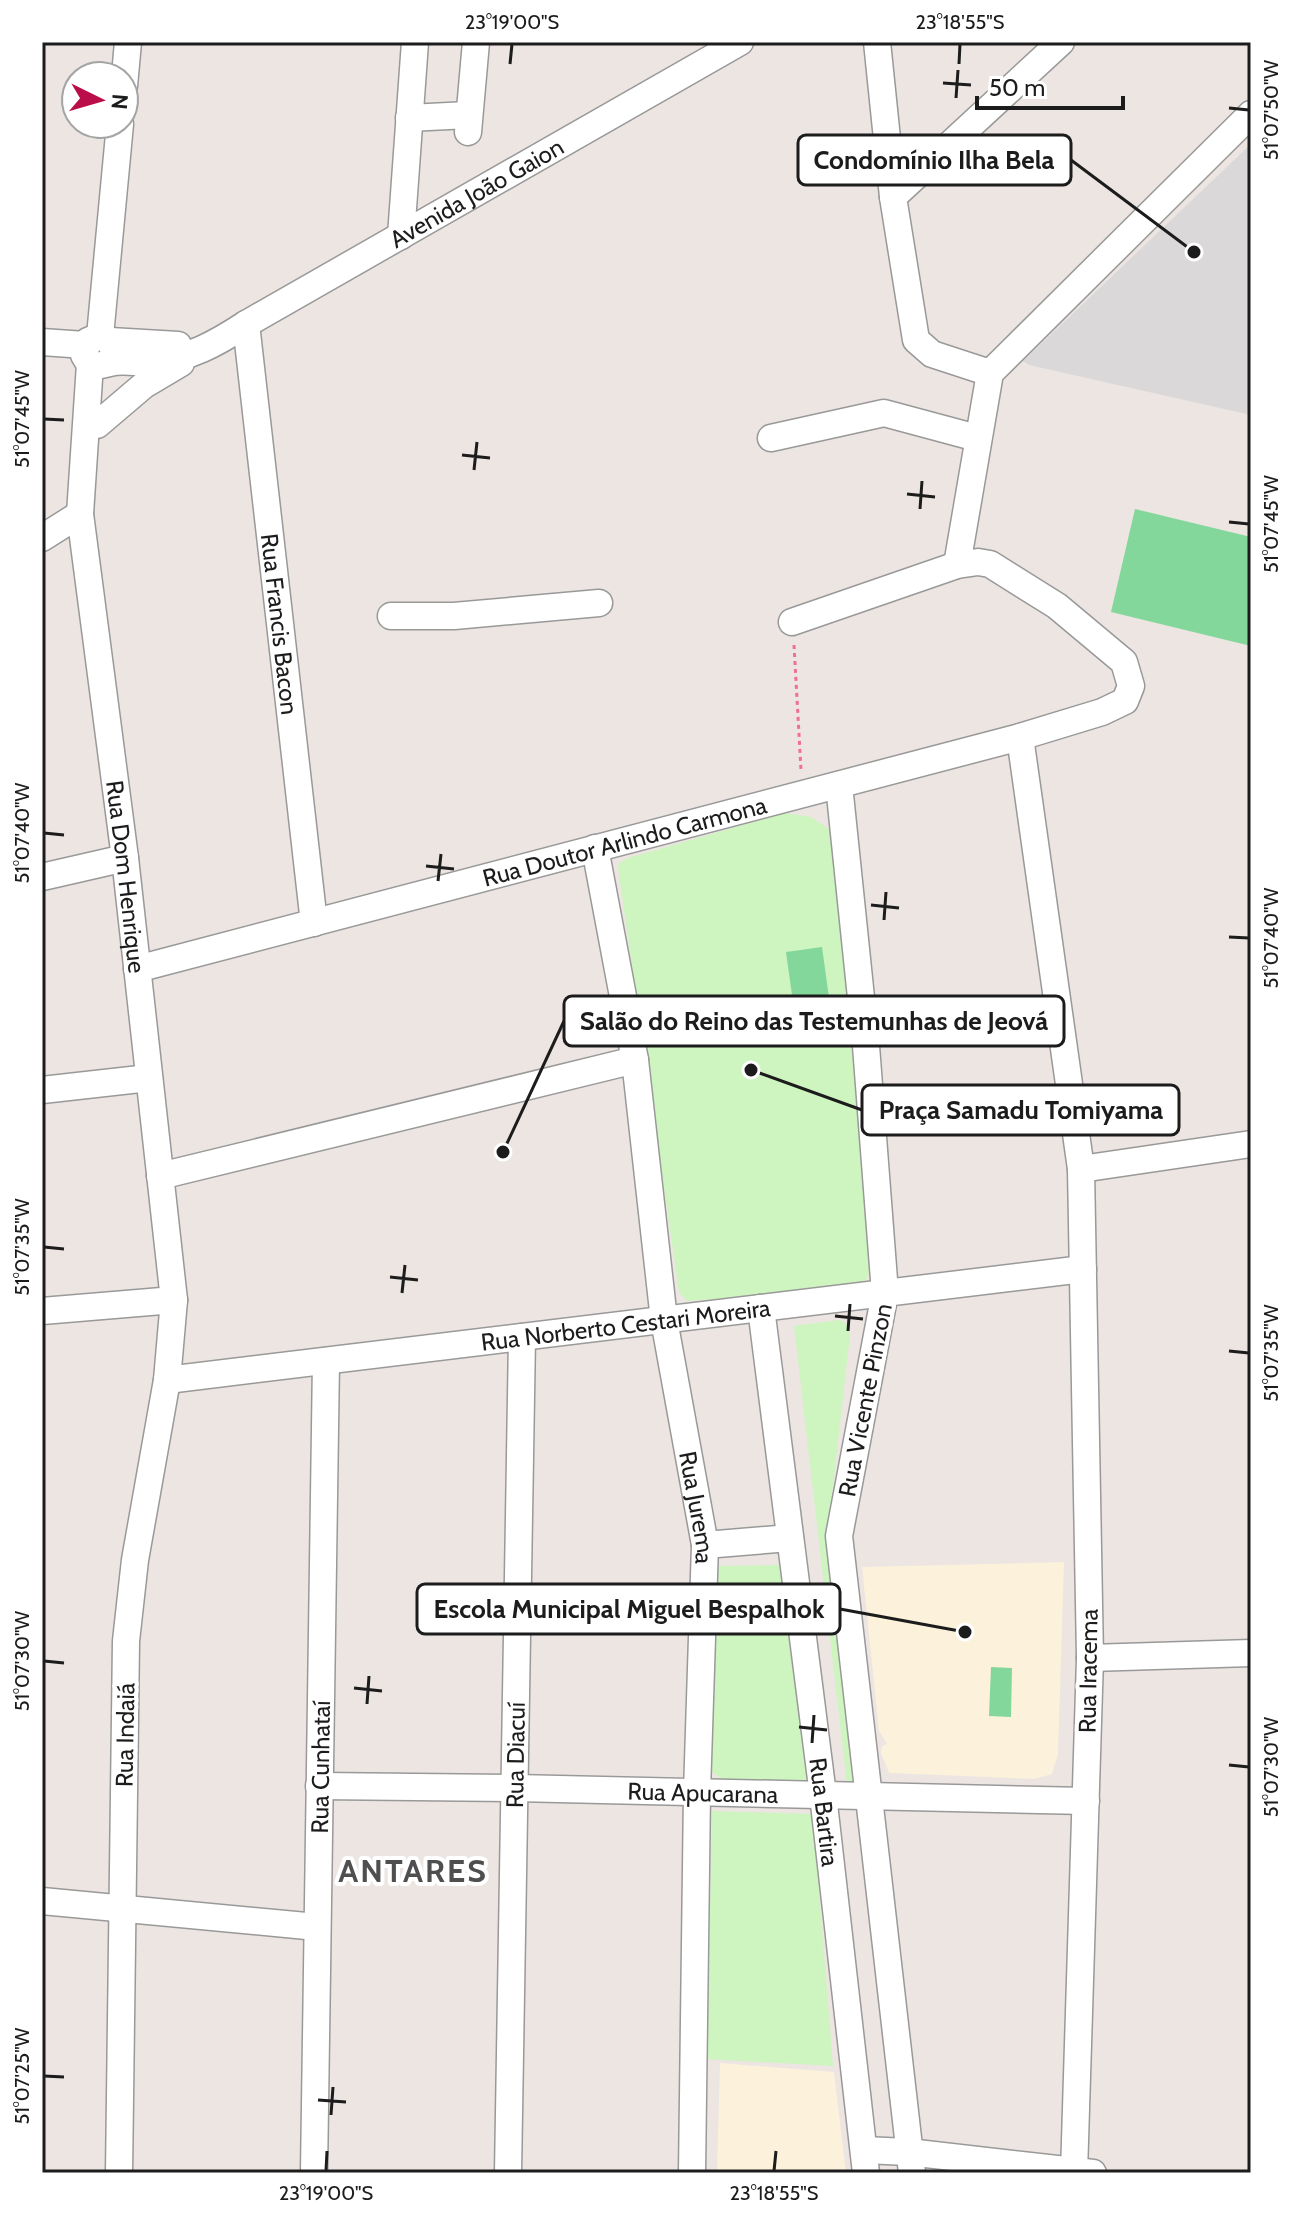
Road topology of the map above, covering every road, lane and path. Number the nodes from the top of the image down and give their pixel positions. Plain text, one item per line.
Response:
1 (415, 42) edge
2 (476, 42) edge
3 (740, 42) edge
4 (877, 42) edge
5 (1061, 42) edge
6 (1251, 114) edge
7 (409, 118) junction
8 (119, 140) edge
9 (893, 197) junction
10 (401, 236) junction
11 (246, 324) junction
12 (42, 342) edge
13 (204, 350) junction
14 (101, 352) junction
15 (990, 373) junction
16 (97, 425) junction
17 (771, 438) dead end
18 (977, 438) junction
19 (86, 454) junction
20 (80, 514) junction
21 (42, 538) edge
22 (957, 565) junction
23 (599, 603) dead end
24 (391, 616) dead end
25 (792, 622) joint
26 (1020, 737) junction
27 (839, 785) junction
28 (803, 794) junction
29 (595, 848) junction
30 (125, 858) junction
31 (42, 877) edge
32 (314, 923) junction
33 (137, 969) junction
34 (635, 1060) junction
35 (149, 1078) junction
36 (42, 1090) edge
37 (1251, 1144) edge
38 (1081, 1169) junction
39 (160, 1176) junction
40 (1083, 1269) junction
41 (885, 1293) junction
42 (174, 1300) junction
43 (761, 1308) junction
44 (42, 1311) edge
45 (664, 1320) junction
46 (522, 1337) junction
47 (326, 1361) junction
48 (167, 1380) junction
49 (839, 1536) joint
50 (790, 1538) junction
51 (705, 1545) junction
52 (1251, 1653) edge
53 (1090, 1658) junction
54 (319, 1786) junction
55 (515, 1788) junction
56 (697, 1792) junction
57 (823, 1795) junction
58 (868, 1796) junction
59 (1086, 1801) junction
60 (42, 1901) edge
61 (122, 1908) junction
62 (317, 1927) junction
63 (865, 2161) edge
64 (910, 2162) edge
65 (1081, 2172) edge
66 (119, 2173) edge
67 (314, 2173) edge
68 (508, 2173) edge
69 (692, 2173) edge

1 - 7 street
2 - 7 street
3 - 10 street, Avenida João Gaion
4 - 9 street
5 - 9 street
6 - 15 street
7 - 10 street
8 - 14 street, Rua Dom Henrique
9 - 15 street
10 - 11 street, Avenida João Gaion
11 - 13 street, Avenida João Gaion
11 - 32 street, Rua Francis Bacon
12 - 14 street, Avenida João Gaion
13 - 14 street, Avenida João Gaion
13 - 16 street
14 - 16 street, Rua Dom Henrique
14 - 19 street, Rua Dom Henrique
15 - 18 street
16 - 19 street, Rua Dom Henrique
17 - 18 street
18 - 22 street
19 - 20 street, Rua Dom Henrique
20 - 21 street
20 - 30 street, Rua Dom Henrique
22 - 25 street
22 - 26 street, Rua Doutor Arlindo Carmona
23 - 24 street
25 - 28 path
26 - 27 street, Rua Doutor Arlindo Carmona
26 - 38 street, Rua Iracema
27 - 28 street, Rua Doutor Arlindo Carmona
27 - 41 street, Rua Vicente Pinzon
28 - 29 street, Rua Doutor Arlindo Carmona
29 - 32 street, Rua Doutor Arlindo Carmona
29 - 34 street, Rua Jurema
30 - 31 street
30 - 33 street, Rua Dom Henrique
32 - 33 street, Rua Doutor Arlindo Carmona
33 - 35 street, Rua Dom Henrique
34 - 39 street
34 - 45 street, Rua Jurema
35 - 36 street
35 - 39 street, Rua Dom Henrique
37 - 38 street
38 - 40 street, Rua Iracema
39 - 42 street, Rua Dom Henrique
40 - 41 street, Rua Norberto Cestari Moreira
40 - 53 street, Rua Iracema
41 - 43 street, Rua Norberto Cestari Moreira
41 - 49 street, Rua Vicente Pinzon
42 - 44 street
42 - 48 street, Rua Indaiá
43 - 45 street, Rua Norberto Cestari Moreira
43 - 50 street, Rua Bartira
45 - 46 street, Rua Norberto Cestari Moreira
45 - 51 street, Rua Jurema
46 - 47 street, Rua Norberto Cestari Moreira
46 - 55 street, Rua Diacuí
47 - 48 street, Rua Norberto Cestari Moreira
47 - 54 street, Rua Cunhataí
48 - 61 street, Rua Indaiá
49 - 58 street, Rua Bartira
50 - 51 street
50 - 57 street, Rua Bartira
51 - 56 street, Rua Jurema
52 - 53 street
53 - 59 street, Rua Iracema
54 - 55 street, Rua Apucarana
54 - 62 street, Rua Cunhataí
55 - 56 street, Rua Apucarana
55 - 68 street, Rua Diacuí
56 - 57 street, Rua Apucarana
56 - 69 street, Rua Jurema
57 - 58 street, Rua Apucarana
57 - 63 street, Rua Bartira
58 - 59 street, Rua Apucarana
58 - 64 street, Rua Bartira
59 - 65 street, Rua Iracema
60 - 61 street
61 - 62 street
61 - 66 street, Rua Indaiá
62 - 67 street, Rua Cunhataí
63 - 64 street
64 - 65 street

